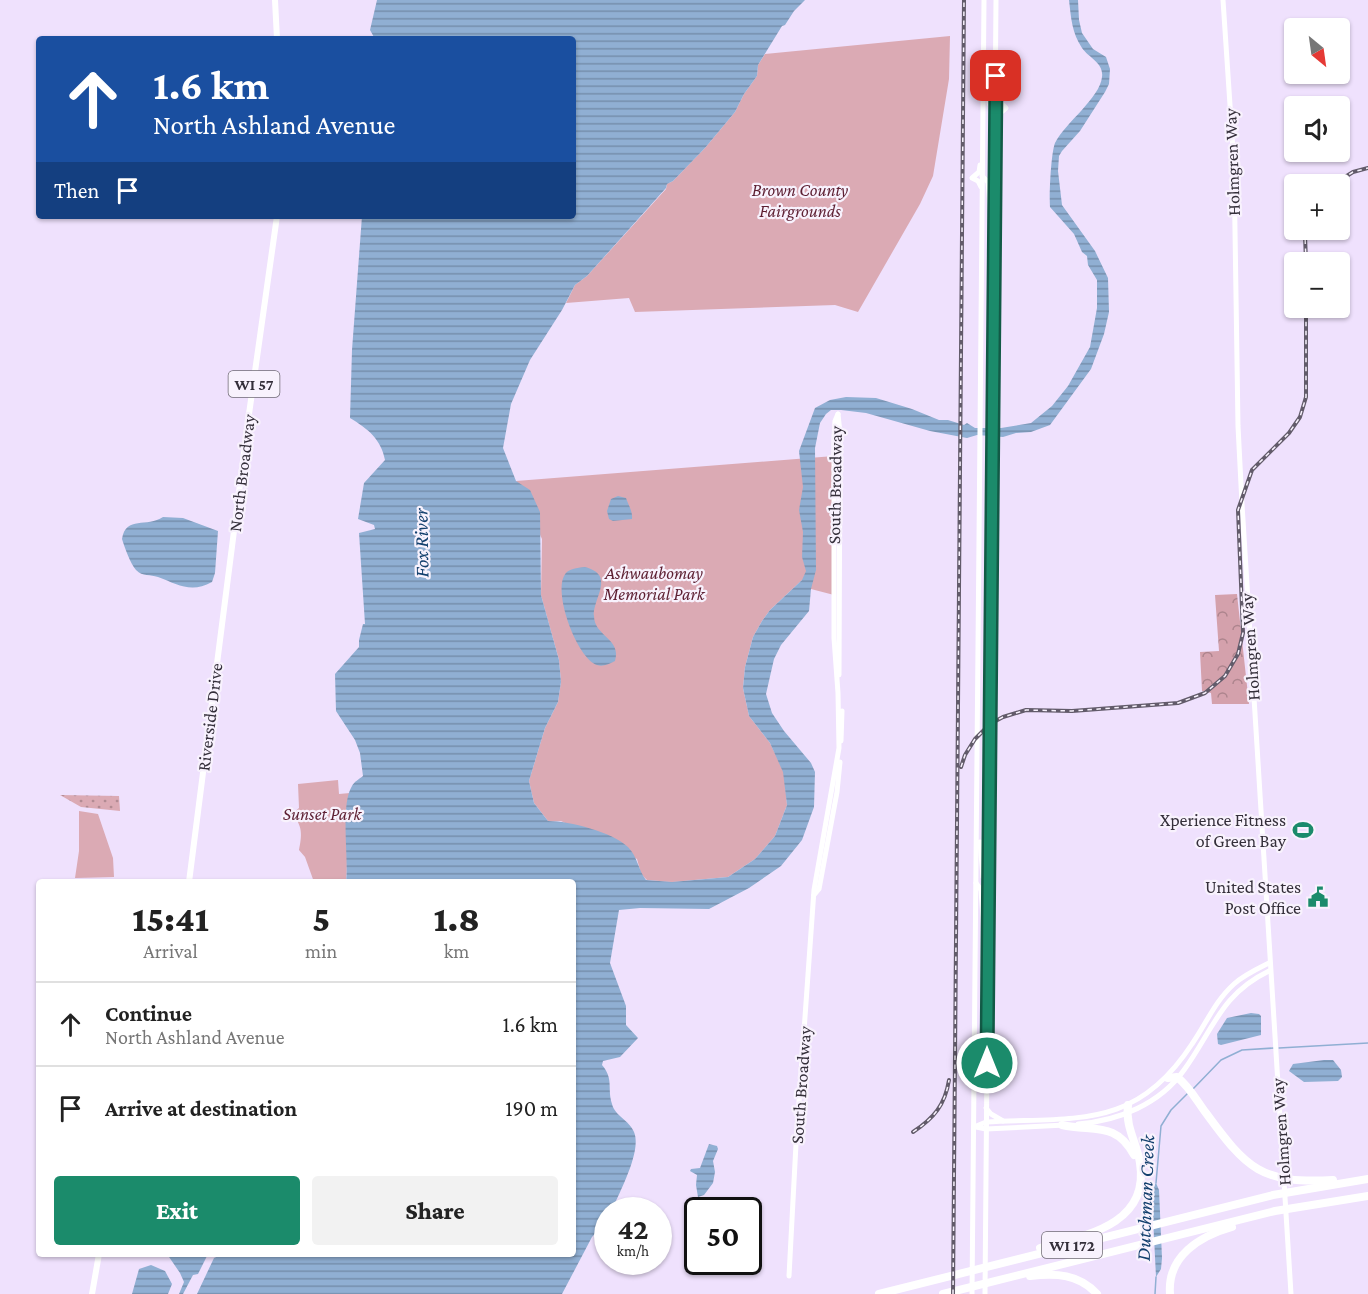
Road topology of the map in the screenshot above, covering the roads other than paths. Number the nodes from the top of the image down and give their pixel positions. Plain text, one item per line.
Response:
1 (275, 0) edge
2 (984, 0) edge
3 (996, 0) edge
4 (1223, 0) edge
5 (276, 36) edge
6 (984, 54) junction
7 (996, 97) junction
8 (1003, 110) junction
9 (995, 111) junction
10 (979, 176) junction
11 (982, 194) junction
12 (994, 215) junction
13 (277, 219) edge
14 (994, 225) junction
15 (231, 552) joint
16 (977, 828) junction
17 (189, 879) edge
18 (976, 883) junction
19 (988, 883) junction
20 (814, 895) junction
21 (987, 953) junction
22 (1269, 963) junction
23 (1269, 970) junction
24 (1180, 1075) junction
25 (1167, 1078) junction
26 (986, 1108) junction
27 (1128, 1109) junction
28 (1004, 1121) junction
29 (1062, 1125) junction
30 (986, 1126) junction
31 (974, 1127) junction
32 (1140, 1170) junction
33 (1368, 1179) edge
34 (1359, 1180) junction
35 (1368, 1196) edge
36 (1275, 1213) junction
37 (98, 1257) edge
38 (997, 1263) junction
39 (789, 1276) dead end
40 (1014, 1276) junction
41 (92, 1294) edge
42 (879, 1294) edge
43 (943, 1294) edge
44 (972, 1294) edge
45 (985, 1294) edge
46 (1097, 1294) edge
47 (1170, 1294) edge
48 (1291, 1294) edge

1 - 5 main road
2 - 6 street
3 - 7 street
4 - 22 street, Holmgren Way
6 - 9 street
6 - 10 street
7 - 8 street
7 - 9 street
8 - 9 street
8 - 12 street
9 - 12 street
10 - 11 street
10 - 11 street
10 - 14 street
11 - 16 street
12 - 14 street
13 - 15 main road, North Broadway / WI 57
14 - 19 street
15 - 17 main road, Riverside Drive / WI 57
16 - 18 street
16 - 19 street
18 - 21 street
18 - 31 street
19 - 21 street
20 - 20 street, South Broadway
20 - 39 street, South Broadway
21 - 26 street
22 - 23 street, Holmgren Way
22 - 25 street
23 - 24 street
23 - 48 street, Holmgren Way
24 - 25 highway
24 - 27 street
24 - 34 highway
25 - 27 street
26 - 28 street
26 - 30 street
27 - 28 street
27 - 29 street
27 - 32 highway
28 - 30 street
29 - 30 street
29 - 32 highway
30 - 31 street
30 - 45 street
31 - 44 street
32 - 38 highway
33 - 34 highway, WI 172
34 - 38 highway, WI 172
35 - 36 highway
36 - 40 highway, WI 172
36 - 47 highway
37 - 41 main road
38 - 42 highway, WI 172
40 - 43 highway, WI 172
40 - 46 highway

